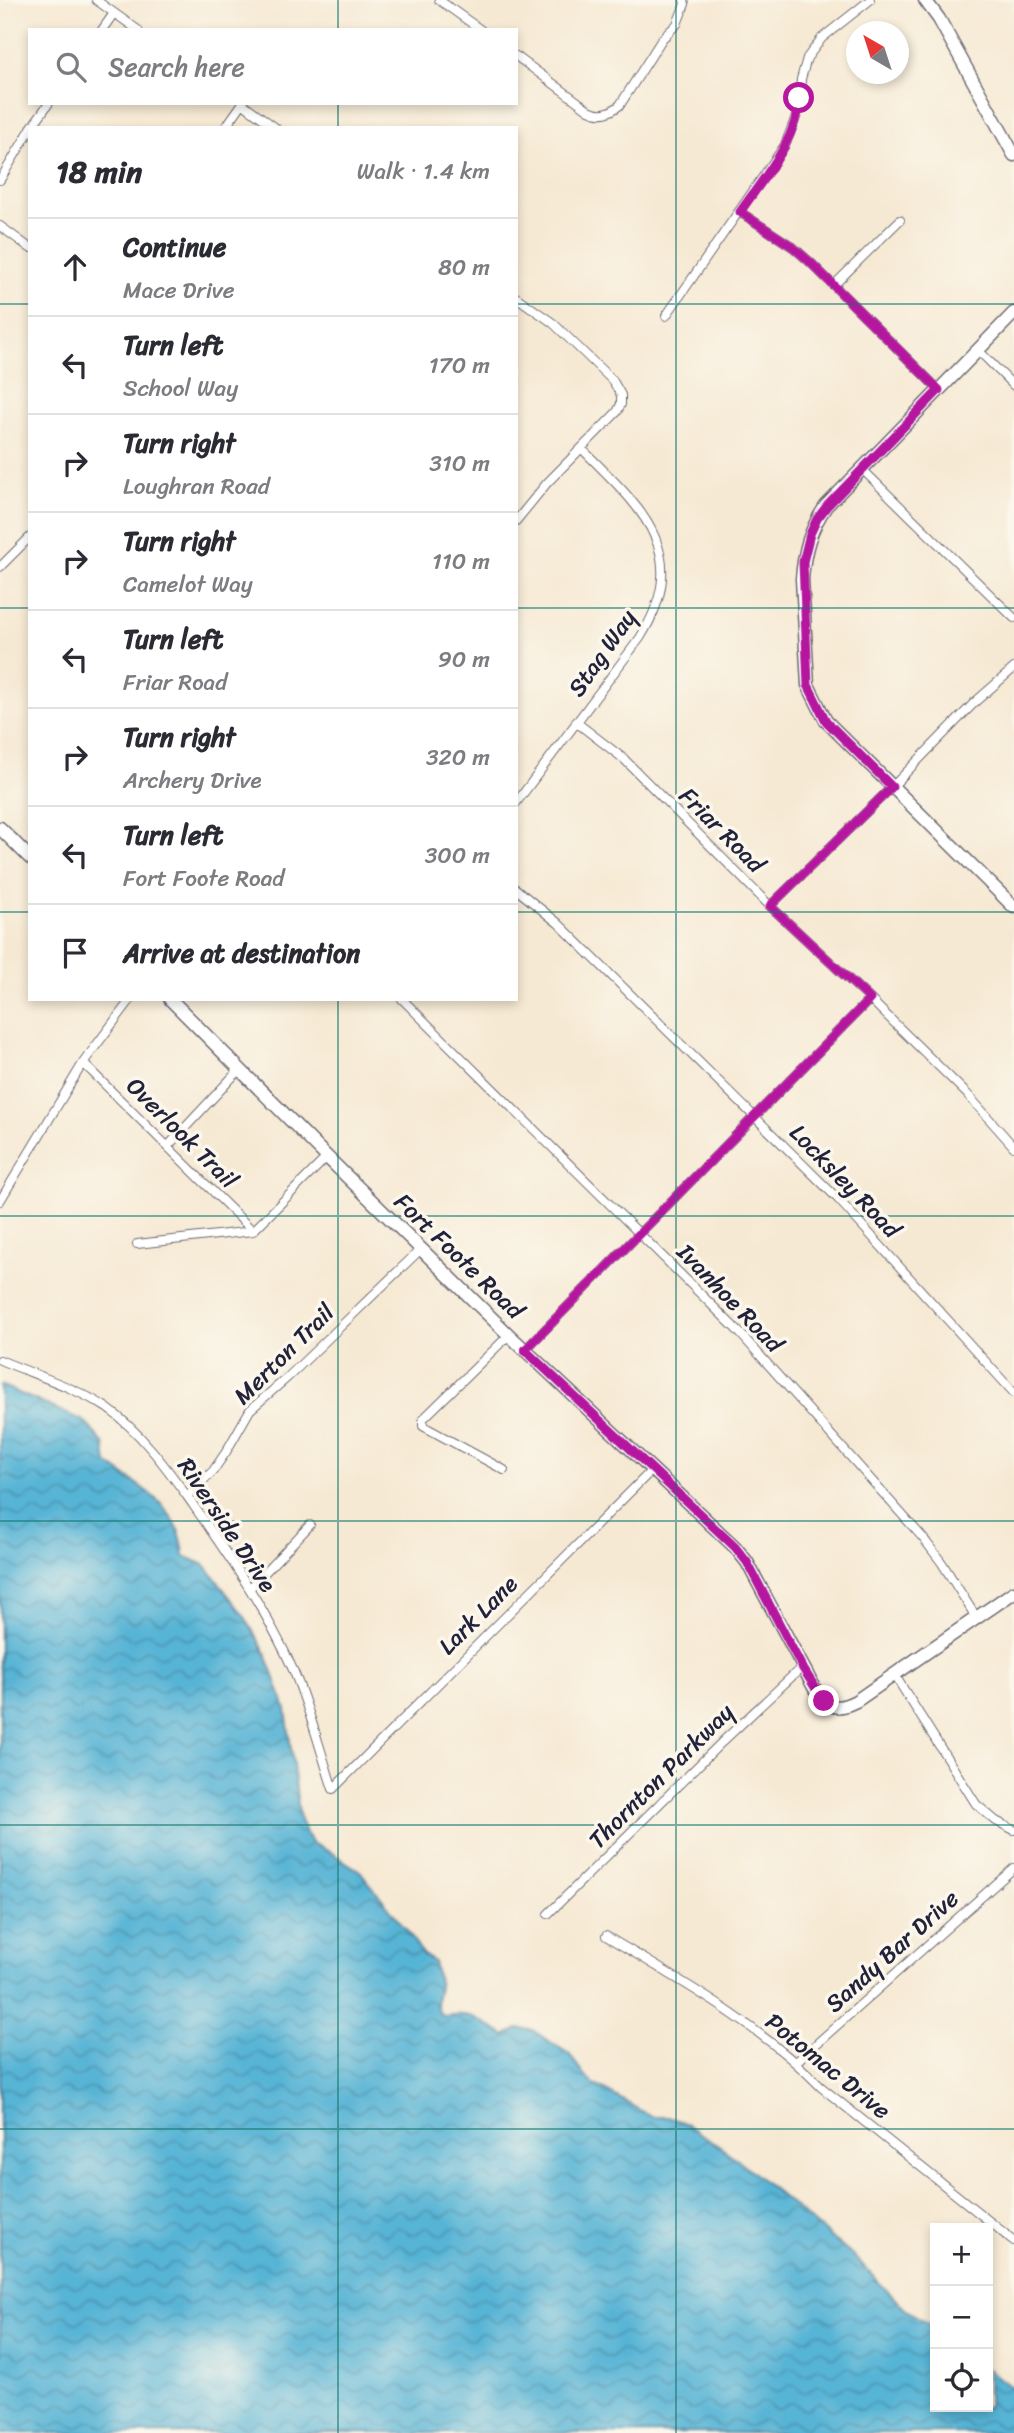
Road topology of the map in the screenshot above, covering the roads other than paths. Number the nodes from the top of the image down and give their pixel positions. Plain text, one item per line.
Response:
1 (96, 0) edge
2 (439, 0) edge
3 (684, 0) edge
4 (870, 0) edge
5 (925, 0) edge
6 (114, 13) junction
7 (103, 28) edge
8 (135, 28) edge
9 (478, 28) edge
10 (518, 57) edge
11 (48, 105) edge
12 (241, 105) edge
13 (245, 105) edge
14 (33, 126) edge
15 (226, 126) edge
16 (273, 126) edge
17 (28, 134) edge
18 (1014, 155) edge
19 (0, 180) edge
20 (740, 212) junction
21 (900, 220) dead end
22 (0, 226) edge
23 (28, 247) edge
24 (834, 285) junction
25 (518, 298) edge
26 (1014, 313) edge
27 (666, 316) dead end
28 (979, 351) junction
29 (1014, 386) edge
30 (939, 390) junction
31 (582, 449) junction
32 (862, 468) junction
33 (518, 519) edge
34 (28, 539) edge
35 (0, 567) edge
36 (1014, 618) edge
37 (1014, 668) edge
38 (576, 722) junction
39 (892, 787) junction
40 (518, 800) edge
41 (0, 828) edge
42 (28, 856) edge
43 (518, 891) edge
44 (770, 906) junction
45 (1014, 907) edge
46 (870, 999) junction
47 (130, 1001) edge
48 (172, 1001) edge
49 (404, 1001) edge
50 (83, 1063) junction
51 (239, 1070) junction
52 (755, 1116) junction
53 (168, 1146) junction
54 (1014, 1147) edge
55 (327, 1157) junction
56 (0, 1201) edge
57 (253, 1231) junction
58 (640, 1234) junction
59 (137, 1244) dead end
60 (421, 1249) junction
61 (509, 1335) junction
62 (525, 1350) junction
63 (0, 1360) edge
64 (1014, 1393) edge
65 (504, 1470) dead end
66 (652, 1470) junction
67 (187, 1496) junction
68 (310, 1525) dead end
69 (250, 1588) junction
70 (1014, 1592) edge
71 (976, 1617) junction
72 (802, 1667) junction
73 (894, 1674) junction
74 (333, 1789) joint
75 (1014, 1830) edge
76 (1014, 1868) edge
77 (548, 1914) dead end
78 (606, 1936) dead end
79 (796, 2062) junction
80 (1014, 2241) edge

1 - 6 street
2 - 9 street
3 - 10 street
4 - 20 street
5 - 18 street
6 - 7 street
6 - 8 street
11 - 14 street
12 - 15 street
13 - 16 street
17 - 19 street
20 - 24 street
20 - 27 street
21 - 24 street
22 - 23 street
24 - 30 street
25 - 31 street
26 - 28 street
28 - 29 street
28 - 30 street
30 - 32 street
31 - 33 street
31 - 38 street, Stag Way
32 - 36 street
32 - 39 street
34 - 35 street
37 - 39 street
38 - 40 street, Stag Way
38 - 44 street, Friar Road
39 - 44 street
39 - 45 street
41 - 42 street
43 - 52 street, Locksley Road
44 - 46 street, Friar Road
46 - 52 street
46 - 54 street, Friar Road
47 - 50 street
48 - 51 street, Fort Foote Road
49 - 58 street, Ivanhoe Road
50 - 53 street, Overlook Trail
50 - 56 street
51 - 53 street
51 - 55 street, Fort Foote Road
52 - 58 street
52 - 64 street, Locksley Road
53 - 57 street, Overlook Trail
55 - 57 street
55 - 60 street, Fort Foote Road
57 - 59 street
58 - 62 street
58 - 71 street, Ivanhoe Road
60 - 61 street, Fort Foote Road
60 - 67 street, Merton Trail
61 - 62 street, Fort Foote Road
61 - 65 street
62 - 66 street, Fort Foote Road
63 - 67 street, Riverside Drive
66 - 72 street, Fort Foote Road
66 - 74 street, Lark Lane
67 - 69 street, Riverside Drive
68 - 69 street
69 - 74 street, Riverside Drive
70 - 71 street, Fort Foote Road
71 - 73 street, Fort Foote Road
72 - 73 street, Fort Foote Road
72 - 77 street, Thornton Parkway
73 - 75 street
76 - 79 street, Sandy Bar Drive
78 - 79 street, Potomac Drive
79 - 80 street, Potomac Drive

